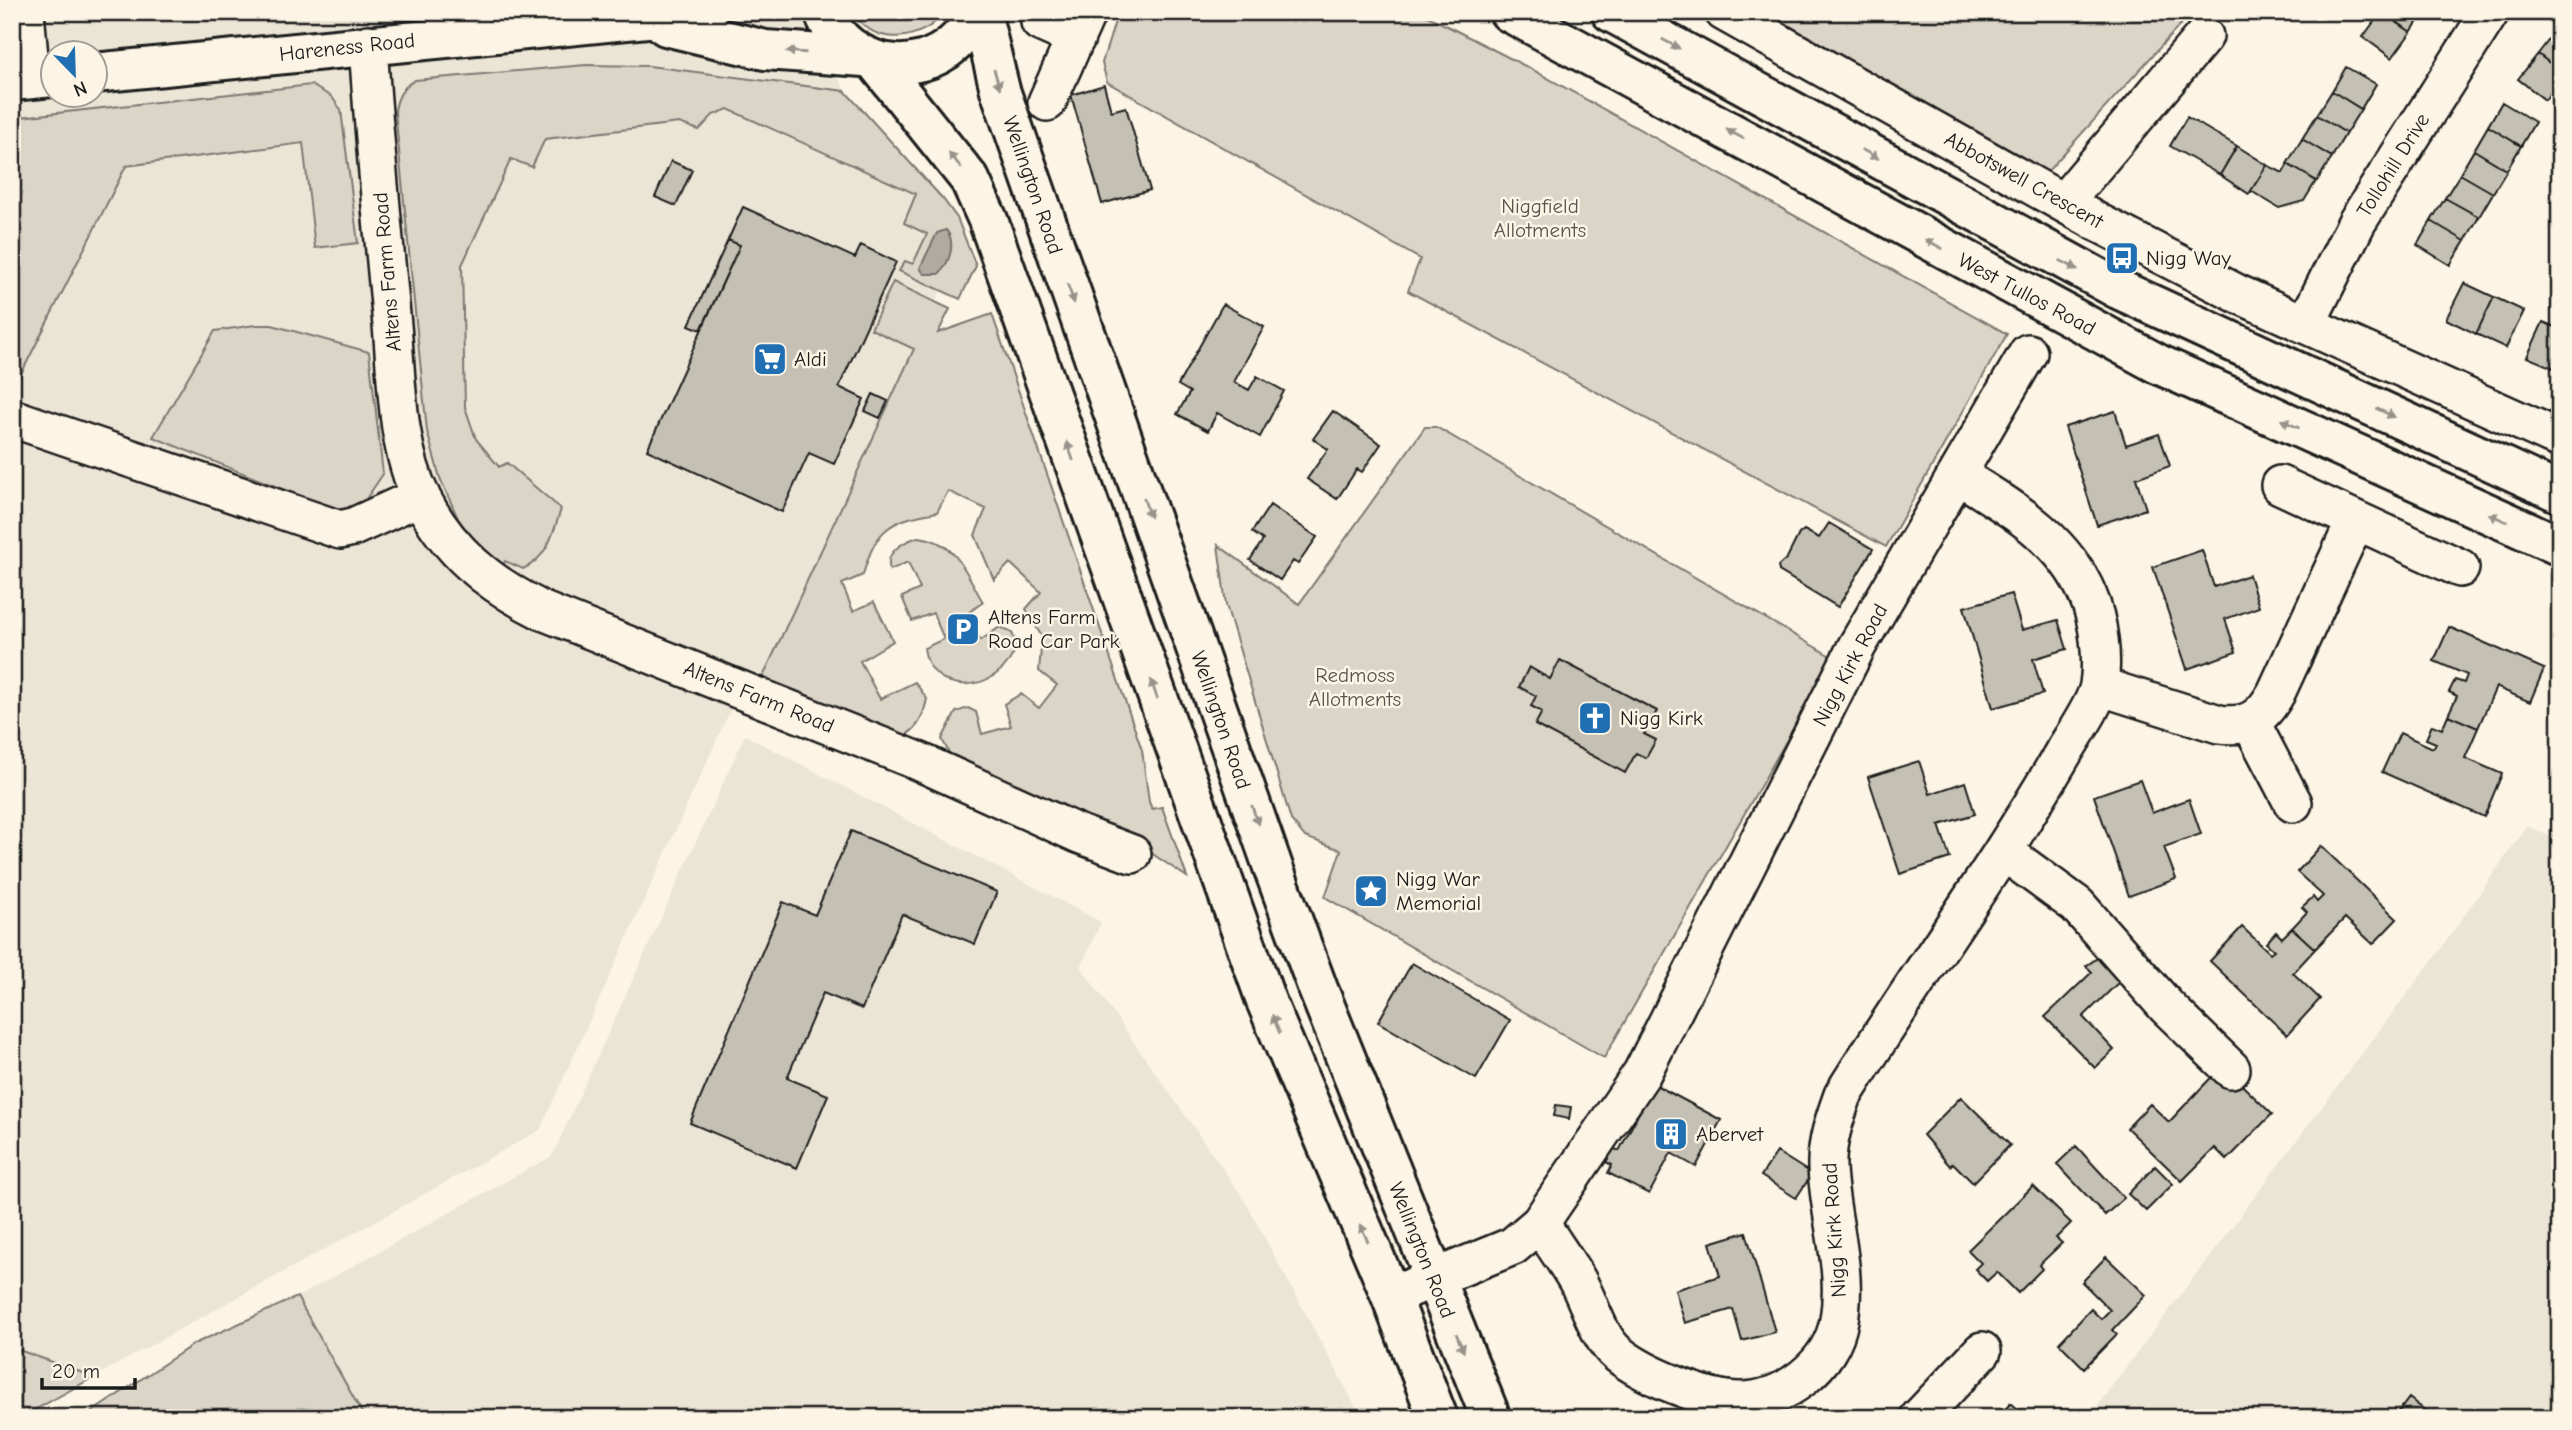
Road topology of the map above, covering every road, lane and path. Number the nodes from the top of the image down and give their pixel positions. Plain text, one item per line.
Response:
1 (25, 12) edge
2 (707, 12) edge
3 (824, 12) edge
4 (979, 12) edge
5 (1508, 12) edge
6 (1611, 12) edge
7 (1724, 12) edge
8 (2490, 12) edge
9 (642, 20) junction
10 (1040, 22) dead end
11 (1081, 25) edge
12 (2204, 36) dead end
13 (368, 44) junction
14 (870, 59) junction
15 (108, 72) edge
16 (32, 79) edge
17 (1048, 102) dead end
18 (2064, 202) junction
19 (2306, 324) junction
20 (2028, 353) dead end
21 (12, 418) edge
22 (2560, 439) edge
23 (1958, 475) junction
24 (2280, 485) dead end
25 (2560, 493) edge
26 (421, 496) junction
27 (2355, 522) junction
28 (2560, 546) edge
29 (2460, 568) dead end
30 (2099, 686) junction
31 (2251, 723) junction
32 (2292, 803) dead end
33 (2003, 851) junction
34 (1132, 854) dead end
35 (2231, 1069) dead end
36 (1539, 1223) junction
37 (1434, 1280) junction
38 (1391, 1296) junction
39 (1982, 1351) dead end
40 (1438, 1418) edge
41 (1491, 1418) edge
42 (1919, 1418) edge

1 - 16 street
2 - 9 main road, Hareness Road
3 - 14 main road
4 - 14 main road, Hareness Road
4 -> 37 main road, Wellington Road
28 -> 5 main road, West Tullos Road
6 -> 25 main road
7 - 18 street, Abbotswell Crescent
8 - 19 street, Tollohill Drive
9 - 13 main road, Hareness Road
14 -> 9 main road, Hareness Road
10 - 11 street
11 - 17 street
12 - 18 street
13 - 15 main road, Hareness Road
13 - 26 street, Altens Farm Road
38 -> 14 main road
18 - 19 street, Abbotswell Crescent
19 - 22 street, Abbotswell Crescent
20 - 23 street, Nigg Kirk Road
21 - 26 street
23 - 30 street, Nigg Kirk Road
23 - 36 street, Nigg Kirk Road
24 - 27 street
26 - 34 street, Altens Farm Road
27 - 29 street
27 - 31 street
30 - 31 street
30 - 33 street, Nigg Kirk Road
31 - 32 street
33 - 35 street
33 - 36 street, Nigg Kirk Road
36 - 37 street, Nigg Kirk Road
37 - 38 street, Nigg Kirk Road
37 -> 41 main road, Wellington Road
38 - 40 main road
39 - 42 street

